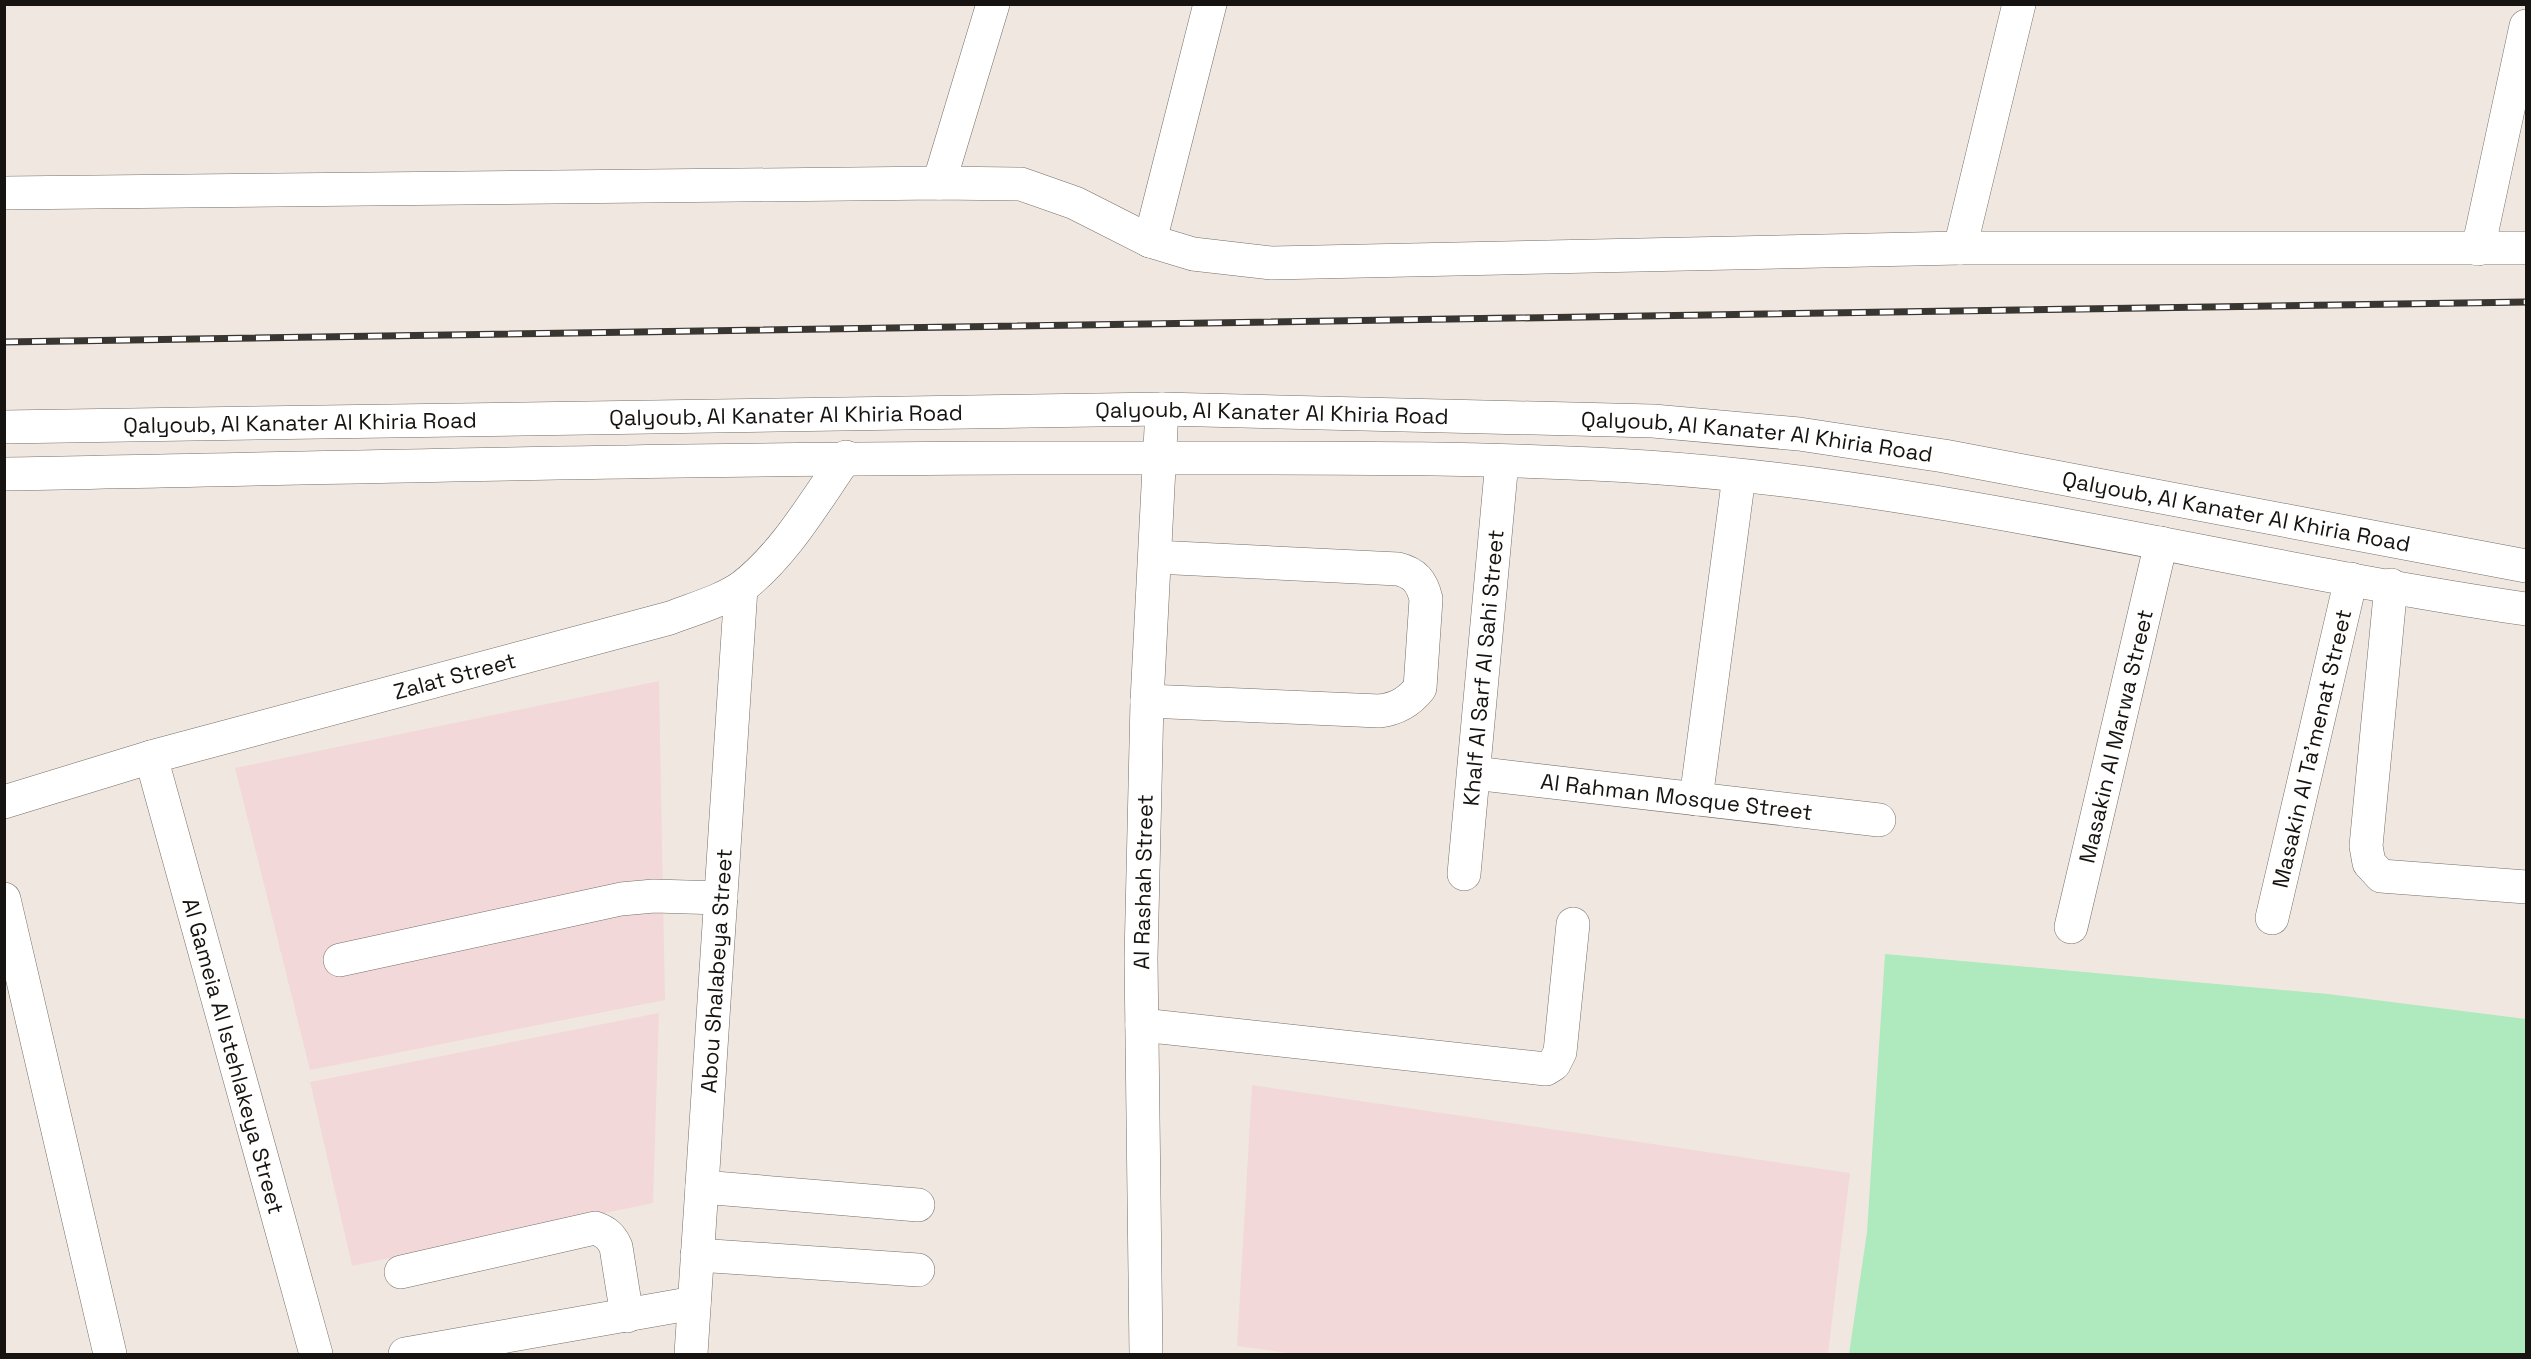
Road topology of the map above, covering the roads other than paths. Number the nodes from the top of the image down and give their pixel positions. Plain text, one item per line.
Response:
1 (993, 4) edge
2 (1210, 4) edge
3 (2019, 4) edge
4 (2526, 26) edge
5 (939, 183) junction
6 (4, 193) edge
7 (1150, 241) junction
8 (1959, 248) junction
9 (2526, 248) edge
10 (2478, 249) junction
11 (1162, 409) junction
12 (4, 428) edge
13 (846, 458) junction
14 (1159, 458) junction
15 (1502, 461) junction
16 (4, 474) edge
17 (1739, 476) junction
18 (2162, 543) junction
19 (1155, 557) junction
20 (2526, 566) edge
21 (2351, 579) junction
22 (2391, 585) junction
23 (741, 588) junction
24 (2526, 609) edge
25 (1147, 701) junction
26 (151, 757) junction
27 (1474, 773) junction
28 (1696, 799) junction
29 (4, 802) edge
30 (1879, 820) dead end
31 (1464, 874) dead end
32 (2526, 887) edge
33 (721, 898) junction
34 (4, 899) edge
35 (2272, 918) dead end
36 (1573, 924) dead end
37 (2071, 927) dead end
38 (339, 960) dead end
39 (1142, 1025) junction
40 (702, 1187) junction
41 (918, 1205) dead end
42 (697, 1255) junction
43 (918, 1270) dead end
44 (401, 1272) dead end
45 (694, 1304) junction
46 (627, 1316) junction
47 (485, 1348) edge
48 (110, 1354) edge
49 (316, 1354) edge
50 (405, 1354) edge
51 (691, 1354) edge
52 (1146, 1354) edge

1 - 5 street
2 - 7 street
3 - 8 street
4 - 10 street
5 - 6 street
5 - 7 street
7 - 8 street
8 - 10 street
9 - 10 street
11 - 12 street, Qalyoub, Al Kanater Al Khiria Road
11 - 14 street, Al Rashah Street
11 - 20 street, Qalyoub, Al Kanater Al Khiria Road
13 - 14 street, Qalyoub, Al Kanater Al Khiria Road
13 - 16 street, Qalyoub, Al Kanater Al Khiria Road
13 - 23 street, Zalat Street
14 - 15 street, Qalyoub, Al Kanater Al Khiria Road
14 - 19 street, Al Rashah Street
15 - 17 street, Qalyoub, Al Kanater Al Khiria Road
15 - 27 street, Khalf Al Sarf Al Sahi Street
17 - 18 street, Qalyoub, Al Kanater Al Khiria Road
17 - 28 street
18 - 21 street, Qalyoub, Al Kanater Al Khiria Road
18 - 37 street, Masakin Al Marwa Street
19 - 25 street, Al Rashah Street
19 - 25 street
21 - 22 street, Qalyoub, Al Kanater Al Khiria Road
21 - 35 street, Masakin Al Ta'menat Street
22 - 24 street, Qalyoub, Al Kanater Al Khiria Road
22 - 32 street
23 - 26 street, Zalat Street
23 - 33 street, Abou Shalabeya Street
25 - 39 street, Al Rashah Street
26 - 29 street, Zalat Street
26 - 49 street, Al Gameia Al Istehlakeya Street
27 - 28 street, Al Rahman Mosque Street
27 - 31 street, Khalf Al Sarf Al Sahi Street
28 - 30 street, Al Rahman Mosque Street
33 - 38 street
33 - 40 street, Abou Shalabeya Street
34 - 48 street
36 - 39 street
39 - 52 street, Al Rashah Street
40 - 41 street
40 - 42 street, Abou Shalabeya Street
42 - 43 street
42 - 45 street, Abou Shalabeya Street
44 - 46 street
45 - 46 street
45 - 51 street, Abou Shalabeya Street
46 - 47 street
47 - 50 street

